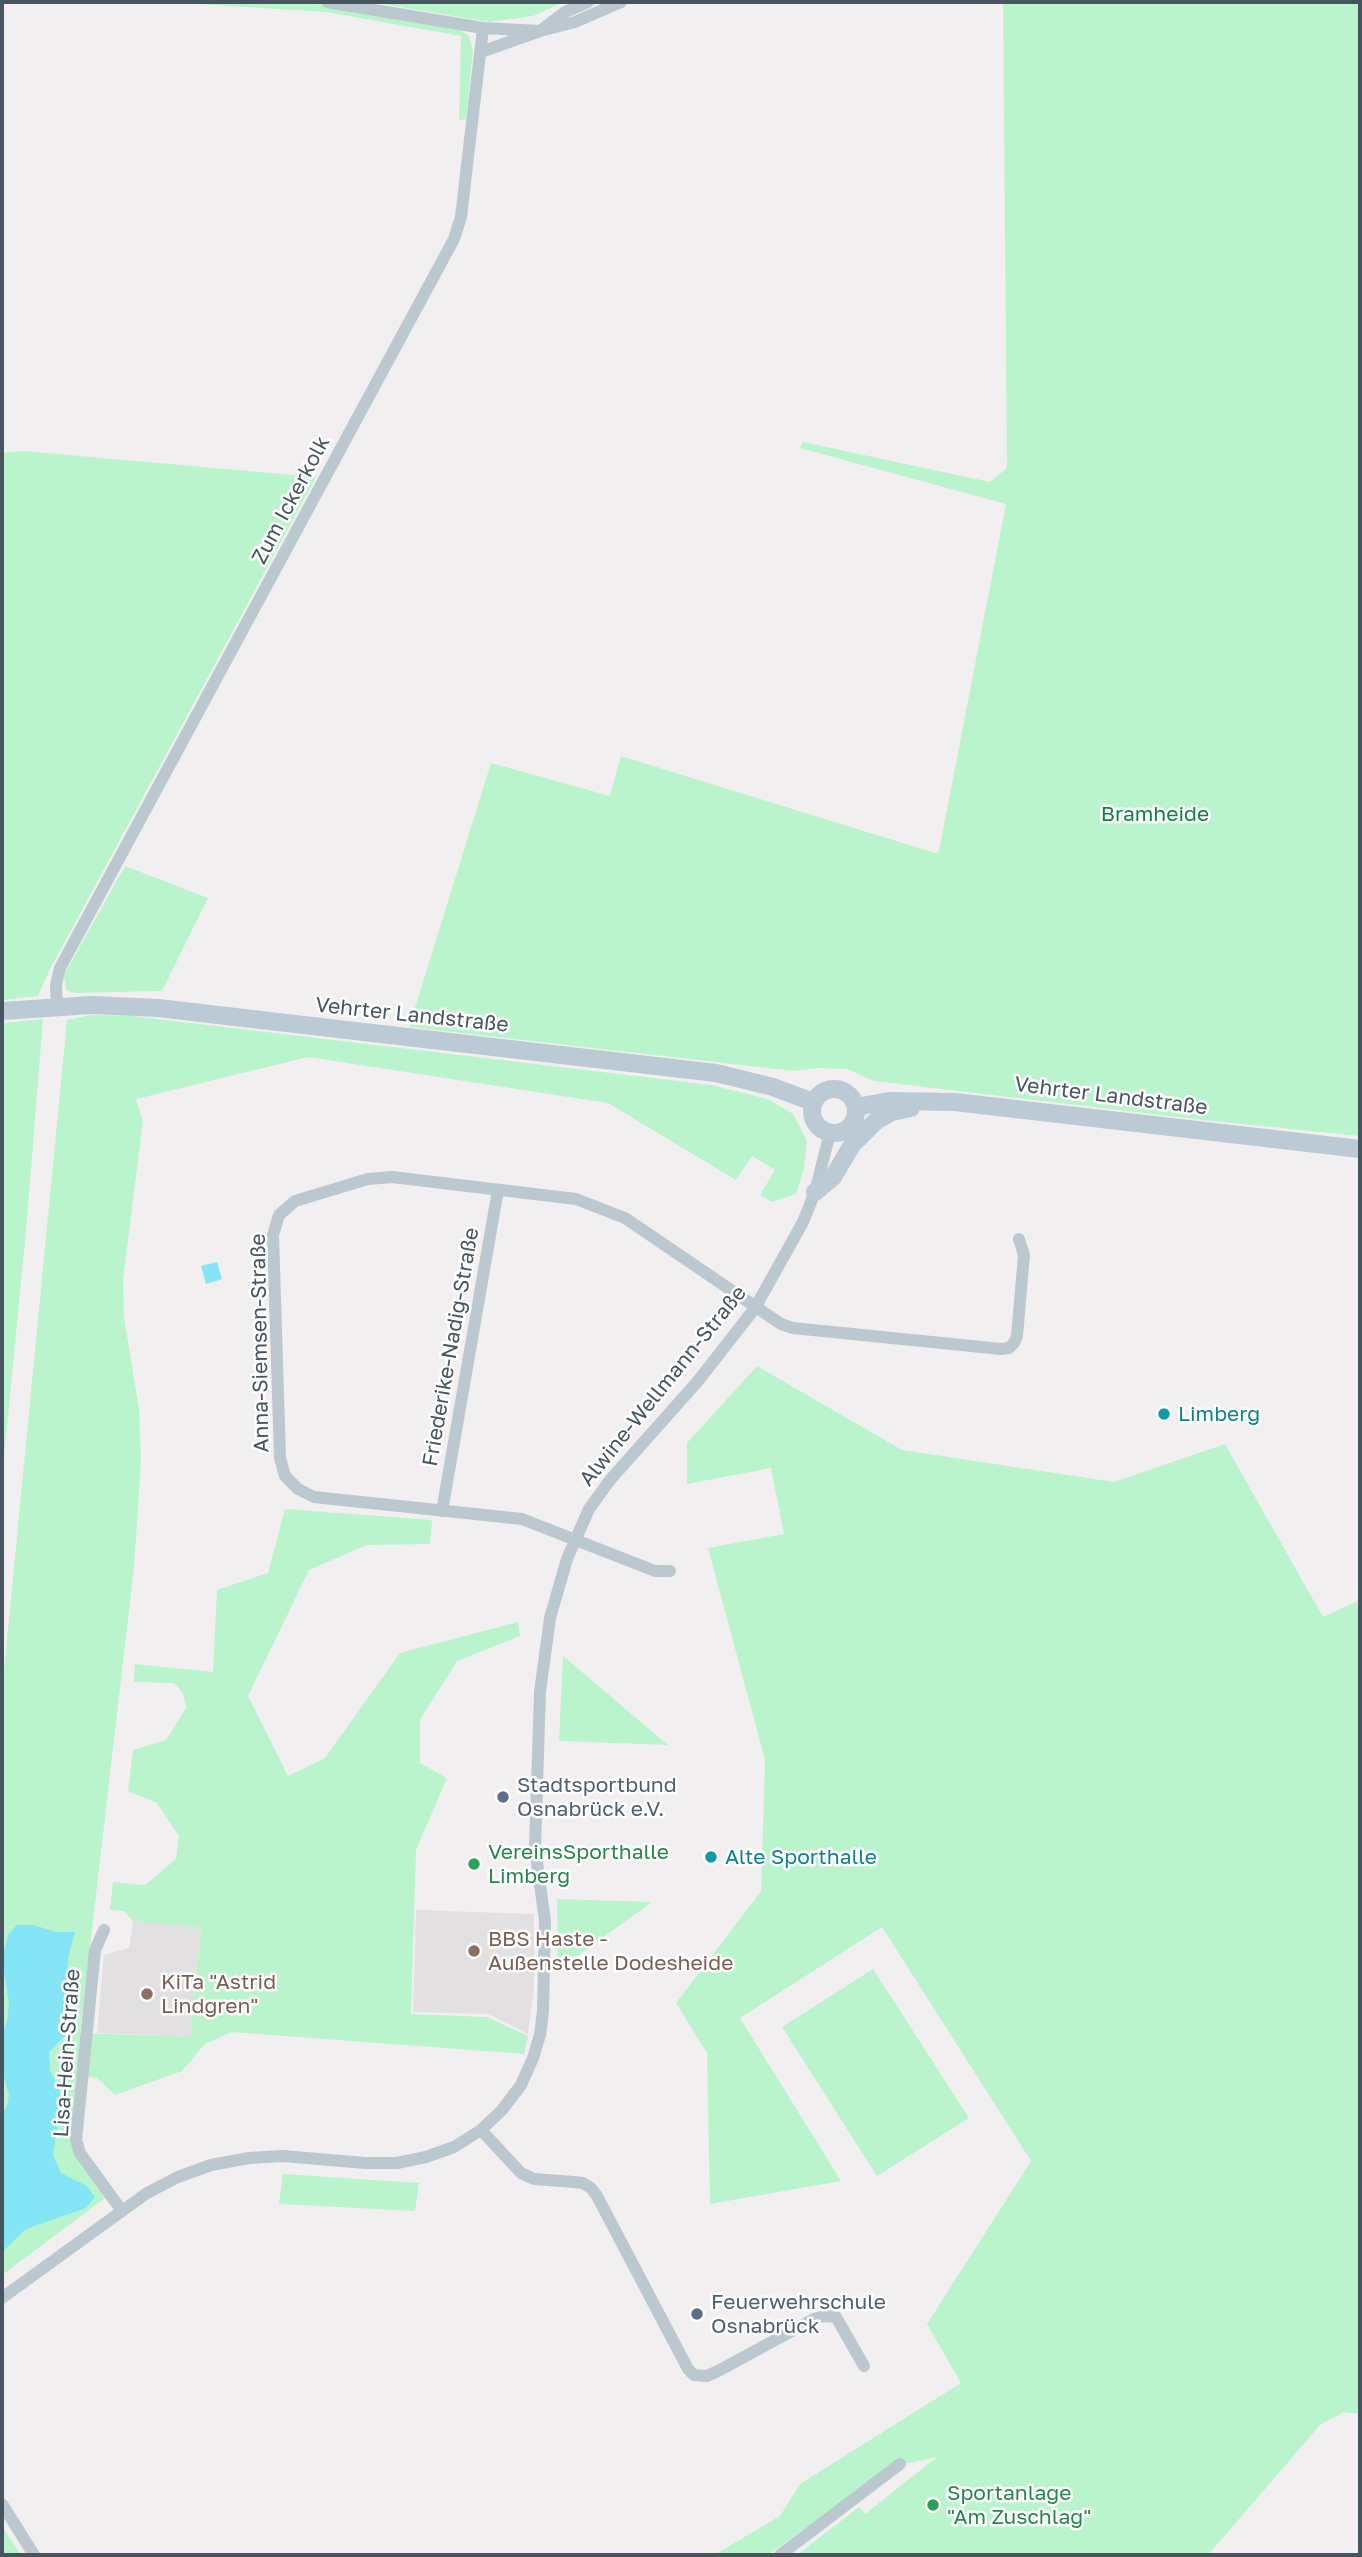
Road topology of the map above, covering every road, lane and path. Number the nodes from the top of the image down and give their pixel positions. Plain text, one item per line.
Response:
1 (327, 2) edge
2 (588, 2) edge
3 (621, 2) edge
4 (483, 28) junction
5 (540, 31) junction
6 (481, 52) junction
7 (57, 1006) junction
8 (2, 1011) edge
9 (923, 1101) junction
10 (813, 1102) junction
11 (856, 1107) junction
12 (830, 1133) junction
13 (1360, 1149) edge
14 (498, 1190) junction
15 (815, 1192) junction
16 (1019, 1239) dead end
17 (755, 1308) junction
18 (442, 1511) junction
19 (574, 1539) junction
20 (670, 1570) dead end
21 (104, 1930) dead end
22 (481, 2130) junction
23 (122, 2211) junction
24 (2, 2298) edge
25 (864, 2366) dead end
26 (900, 2463) dead end
27 (2, 2504) edge
28 (34, 2555) edge
29 (780, 2555) edge

1 - 4 street
2 - 5 street
3 - 5 street
4 - 5 street
4 - 6 street, Zum Ickerkolk
5 - 6 street
6 - 7 street, Zum Ickerkolk
7 - 8 main road, Vehrter Landstraße
7 - 10 main road, Vehrter Landstraße
9 - 11 main road, Vehrter Landstraße
9 - 13 main road, Vehrter Landstraße
9 - 15 main road
10 - 11 main road
10 - 12 main road
11 - 12 main road
12 - 15 street, Alwine-Wellmann-Straße
14 - 17 street, Anna-Siemsen-Straße
14 - 18 street, Friederike-Nadig-Straße
14 - 18 street, Anna-Siemsen-Straße
15 - 17 street, Alwine-Wellmann-Straße
16 - 17 street, Anna-Siemsen-Straße
17 - 19 street, Alwine-Wellmann-Straße
18 - 19 street, Anna-Siemsen-Straße
19 - 20 street, Anna-Siemsen-Straße
19 - 22 street, Alwine-Wellmann-Straße
21 - 23 street, Lisa-Hein-Straße
22 - 23 street, Alwine-Wellmann-Straße
22 - 25 street
23 - 24 street, Alwine-Wellmann-Straße
26 - 29 street
27 - 28 street

